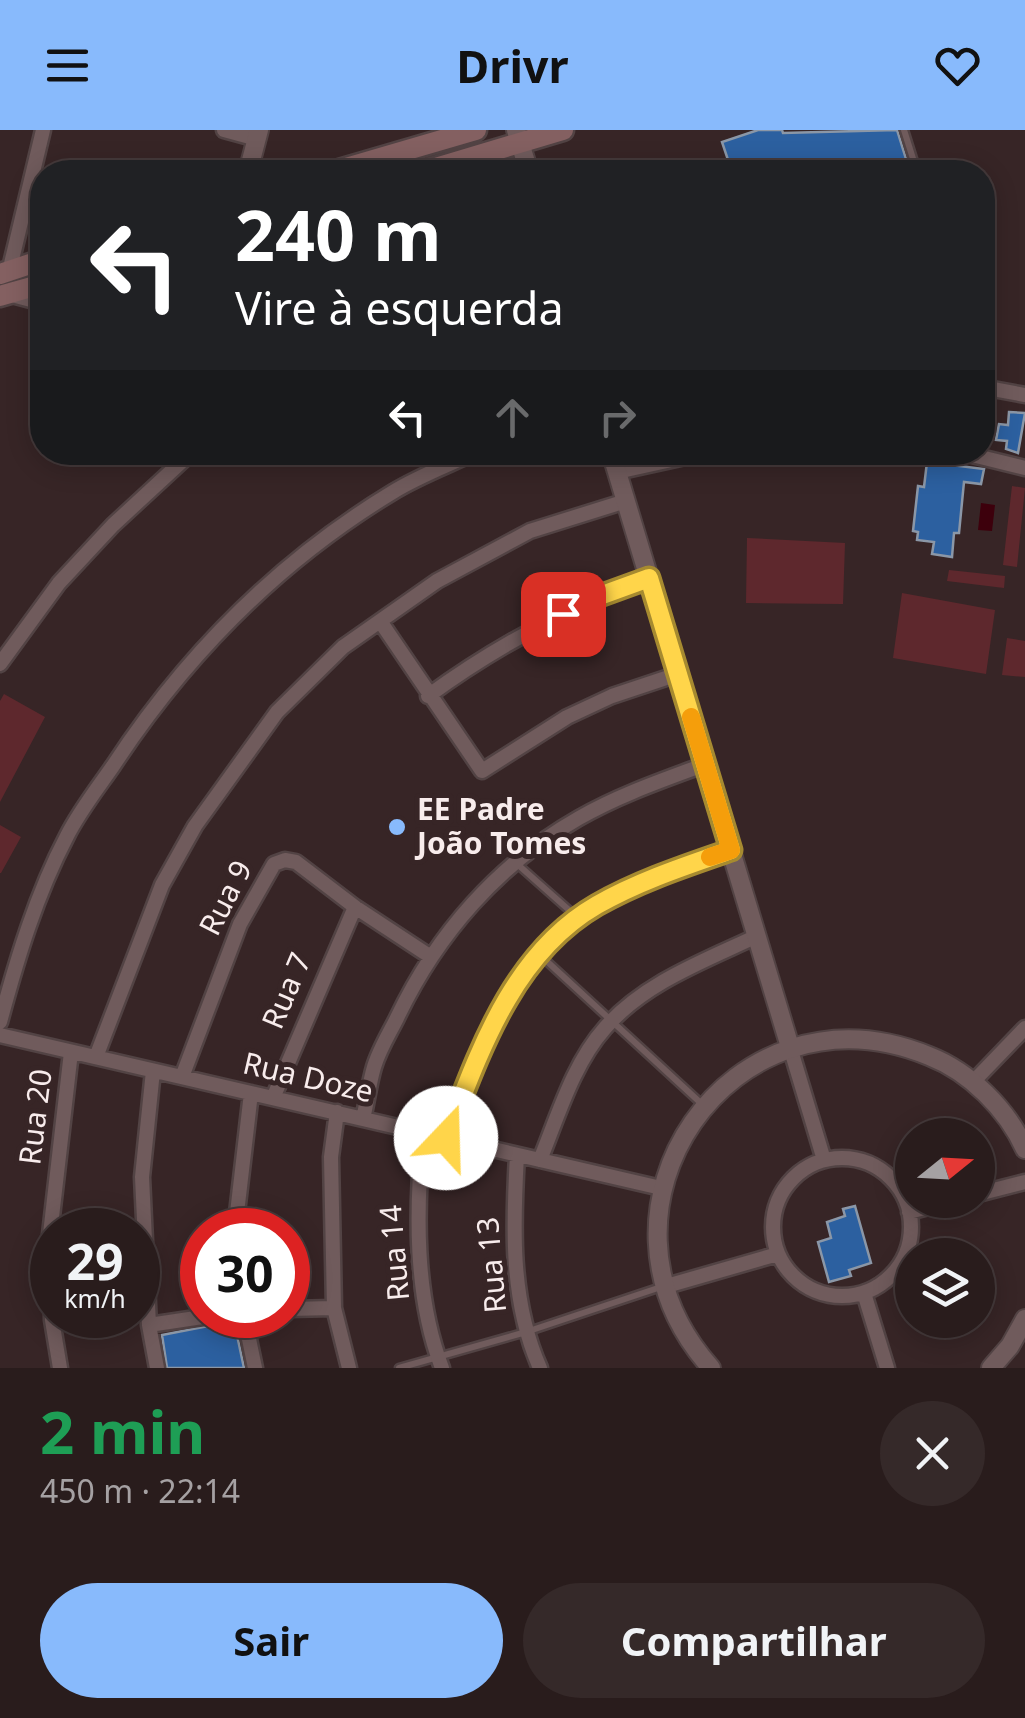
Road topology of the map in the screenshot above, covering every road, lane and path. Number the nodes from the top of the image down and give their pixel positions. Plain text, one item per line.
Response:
1 (43, 130) edge
2 (224, 130) edge
3 (475, 130) edge
4 (562, 130) edge
5 (904, 130) edge
6 (258, 134) edge
7 (518, 136) edge
8 (35, 160) edge
9 (251, 160) edge
10 (373, 160) edge
11 (454, 160) edge
12 (913, 160) edge
13 (30, 180) edge
14 (30, 268) edge
15 (30, 284) edge
16 (3, 285) edge
17 (30, 297) edge
18 (995, 389) edge
19 (1025, 395) edge
20 (995, 461) edge
21 (178, 465) edge
22 (449, 465) edge
23 (615, 465) edge
24 (649, 465) edge
25 (1025, 468) edge
26 (617, 472) junction
27 (626, 501) junction
28 (649, 578) junction
29 (380, 621) junction
30 (0, 664) edge
31 (678, 674) junction
32 (428, 696) junction
33 (706, 764) junction
34 (731, 850) junction
35 (516, 862) junction
36 (355, 907) junction
37 (579, 918) junction
38 (757, 936) junction
39 (539, 954) junction
40 (430, 957) junction
41 (7, 966) edge
42 (612, 1021) junction
43 (0, 1022) edge
44 (1025, 1028) edge
45 (0, 1035) edge
46 (790, 1048) junction
47 (71, 1052) junction
48 (96, 1057) junction
49 (153, 1070) junction
50 (182, 1077) junction
51 (973, 1082) junction
52 (251, 1093) junction
53 (272, 1098) junction
54 (704, 1106) junction
55 (337, 1112) junction
56 (364, 1119) junction
57 (423, 1133) junction
58 (446, 1138) junction
59 (1025, 1150) edge
60 (517, 1155) junction
61 (540, 1160) junction
62 (824, 1160) junction
63 (1024, 1181) edge
64 (895, 1184) edge
65 (661, 1188) junction
66 (995, 1189) edge
67 (143, 1208) edge
68 (238, 1208) edge
69 (910, 1218) edge
70 (778, 1254) junction
71 (663, 1287) junction
72 (864, 1292) junction
73 (334, 1308) junction
74 (310, 1309) edge
75 (1025, 1318) edge
76 (526, 1332) junction
77 (151, 1338) edge
78 (249, 1338) edge
79 (439, 1362) edge
80 (60, 1368) edge
81 (157, 1368) edge
82 (255, 1368) edge
83 (349, 1368) edge
84 (399, 1368) edge
85 (540, 1368) edge
86 (711, 1368) edge
87 (887, 1368) edge
88 (991, 1368) edge

1 - 8 street
2 - 6 street
3 - 10 main road
4 - 7 main road
5 - 12 lane
6 - 9 street
7 - 11 main road
13 - 16 street
14 - 16 main road
15 - 16 main road
16 - 17 street
18 - 19 street
20 - 25 street
21 - 30 street
22 - 41 street
23 - 26 street
24 - 26 street
26 - 27 street
27 - 28 street
27 - 29 street
28 - 31 street
28 - 32 street
29 - 32 street
29 - 48 street
31 - 32 street
31 - 33 street
33 - 34 street
33 - 35 street
34 - 37 street
34 - 38 street
35 - 37 lane
35 - 40 street
36 - 40 street, Rua 9
36 - 50 street, Rua 9
36 - 53 street, Rua 7
37 - 39 street
38 - 42 street
38 - 46 street
39 - 42 lane
39 - 58 street
40 - 56 street
41 - 43 street
42 - 54 lane
42 - 61 street
44 - 51 street
45 - 47 street, Rua Doze
46 - 51 street
46 - 54 street
46 - 62 street
47 - 48 street, Rua Doze
47 - 80 street, Rua 20
48 - 49 street, Rua Doze
49 - 50 street, Rua Doze
49 - 67 street
50 - 52 street, Rua Doze
51 - 59 street
52 - 53 street, Rua Doze
52 - 68 street
53 - 55 street, Rua Doze
54 - 65 street
55 - 56 street, Rua Doze
55 - 73 street
56 - 57 street, Rua Doze
57 - 58 street, Rua Doze
57 - 79 street, Rua 14
58 - 60 street, Rua Doze
60 - 61 street, Rua Doze
60 - 76 street, Rua 13
61 - 65 street, Rua Doze
62 - 64 street
62 - 70 street
63 - 66 street
65 - 71 street
69 - 72 street
70 - 71 street
70 - 72 street
71 - 76 lane
71 - 86 street
72 - 87 street
73 - 74 street
73 - 83 street
75 - 88 street
76 - 79 lane
76 - 85 street, Rua 13
77 - 81 street
78 - 82 street
79 - 84 lane

